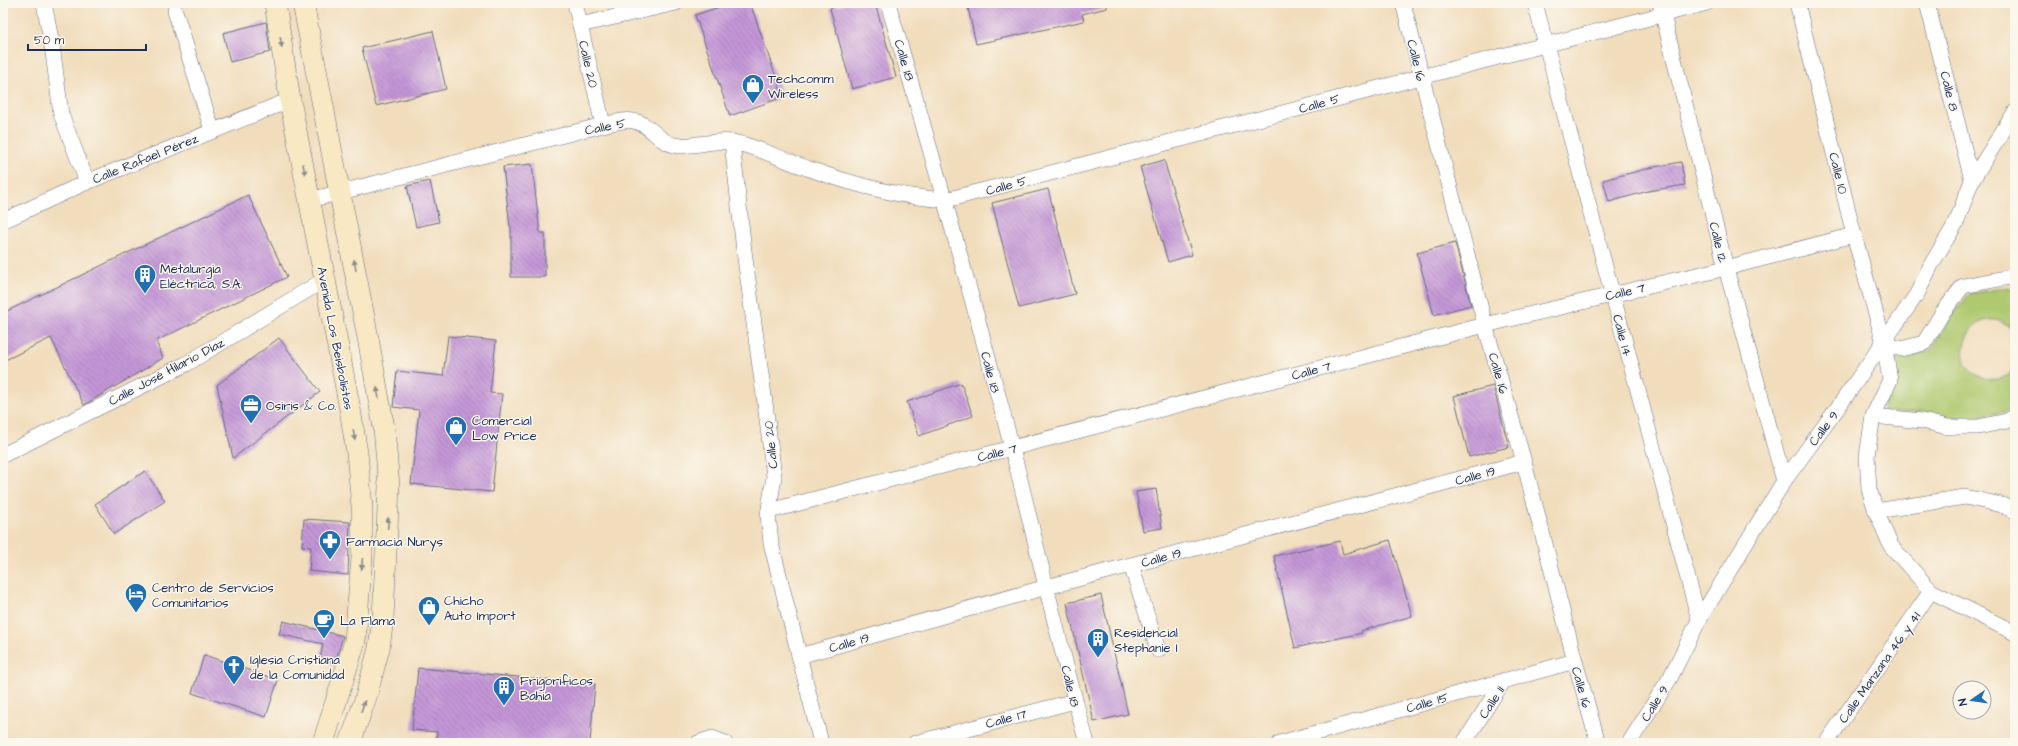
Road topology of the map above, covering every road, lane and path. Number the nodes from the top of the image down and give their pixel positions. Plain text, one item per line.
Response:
1 (44, 3) edge
2 (274, 3) edge
3 (303, 3) edge
4 (575, 3) edge
5 (676, 3) edge
6 (888, 3) edge
7 (1403, 3) edge
8 (1534, 3) edge
9 (1707, 3) edge
10 (1797, 3) edge
11 (1927, 3) edge
12 (1661, 9) edge
13 (175, 12) dead end
14 (580, 25) junction
15 (1545, 45) junction
16 (1421, 76) junction
17 (290, 100) junction
18 (2015, 112) edge
19 (603, 125) junction
20 (212, 130) junction
21 (732, 142) junction
22 (1972, 180) junction
23 (87, 182) junction
24 (341, 192) junction
25 (310, 200) junction
26 (946, 200) junction
27 (3, 221) edge
28 (1854, 235) junction
29 (1726, 268) junction
30 (324, 280) junction
31 (2015, 280) edge
32 (1612, 294) junction
33 (1485, 325) junction
34 (1884, 343) junction
35 (1873, 416) junction
36 (2015, 416) edge
37 (1012, 449) junction
38 (3, 455) edge
39 (1524, 462) junction
40 (1784, 480) junction
41 (769, 511) junction
42 (1876, 511) junction
43 (2015, 511) edge
44 (1131, 565) junction
45 (1047, 587) junction
46 (1931, 591) junction
47 (1699, 620) junction
48 (2015, 633) edge
49 (1158, 650) dead end
50 (799, 656) junction
51 (1575, 661) junction
52 (1504, 680) junction
53 (1075, 701) junction
54 (323, 743) edge
55 (350, 743) edge
56 (698, 743) edge
57 (725, 743) edge
58 (821, 743) edge
59 (915, 743) edge
60 (1087, 743) edge
61 (1280, 743) edge
62 (1464, 743) edge
63 (1598, 743) edge
64 (1629, 743) edge
65 (1826, 743) edge

1 - 23 street
2 -> 17 main road, Avenida Los Beisbolistas
3 - 24 main road
4 - 14 street, Calle 20
5 - 14 street
6 - 26 street, Calle 18
7 - 16 street, Calle 16
8 - 15 street, Calle 14
9 - 12 street, Calle 5
10 - 28 street, Calle 10
11 - 22 street, Calle 8
12 - 15 street, Calle 5
12 - 29 street, Calle 12
13 - 20 street
14 - 19 street, Calle 20
15 - 16 street, Calle 5
15 - 32 street, Calle 14
16 - 26 street, Calle 5
16 - 33 street, Calle 16
17 - 20 street, Calle Rafael Pérez
17 -> 25 main road, Avenida Los Beisbolistas
18 - 22 street, Calle 9
19 - 21 street, Calle 5
19 - 24 street, Calle 5
20 - 23 street, Calle Rafael Pérez
21 - 26 street, Calle 5
21 - 41 street, Calle 20
22 - 34 street, Calle 9
23 - 27 street, Calle Rafael Pérez
24 - 25 street, Calle 5
55 -> 24 main road
25 - 30 main road, Avenida Los Beisbolistas
26 - 37 street, Calle 18
28 - 29 street, Calle 7
28 - 34 street, Calle 10
29 - 32 street, Calle 7
29 - 40 street, Calle 12
30 - 38 street, Calle José Hilario Díaz
30 -> 54 main road, Avenida Los Beisbolistas
31 - 34 street
32 - 33 street, Calle 7
32 - 47 street, Calle 14
33 - 37 street, Calle 7
33 - 39 street, Calle 16
34 - 35 street, Calle 10
34 - 40 street, Calle 9
35 - 36 street
35 - 42 street, Calle 10
37 - 41 street, Calle 7
37 - 45 street, Calle 18
39 - 44 street, Calle 19
39 - 51 street, Calle 16
40 - 47 street, Calle 9
41 - 50 street, Calle 20
42 - 43 street
42 - 46 street, Calle 10
44 - 45 street, Calle 19
44 - 49 street
45 - 50 street, Calle 19
45 - 53 street, Calle 18
46 - 48 street
46 - 65 street, Calle Manzana 46 y 41
47 - 64 street, Calle 9
50 - 58 street, Calle 20
51 - 52 street, Calle 15
51 - 63 street, Calle 16
52 - 61 street, Calle 15
52 - 62 street, Calle 11
53 - 59 street, Calle 17
53 - 60 street, Calle 18
56 - 57 street

